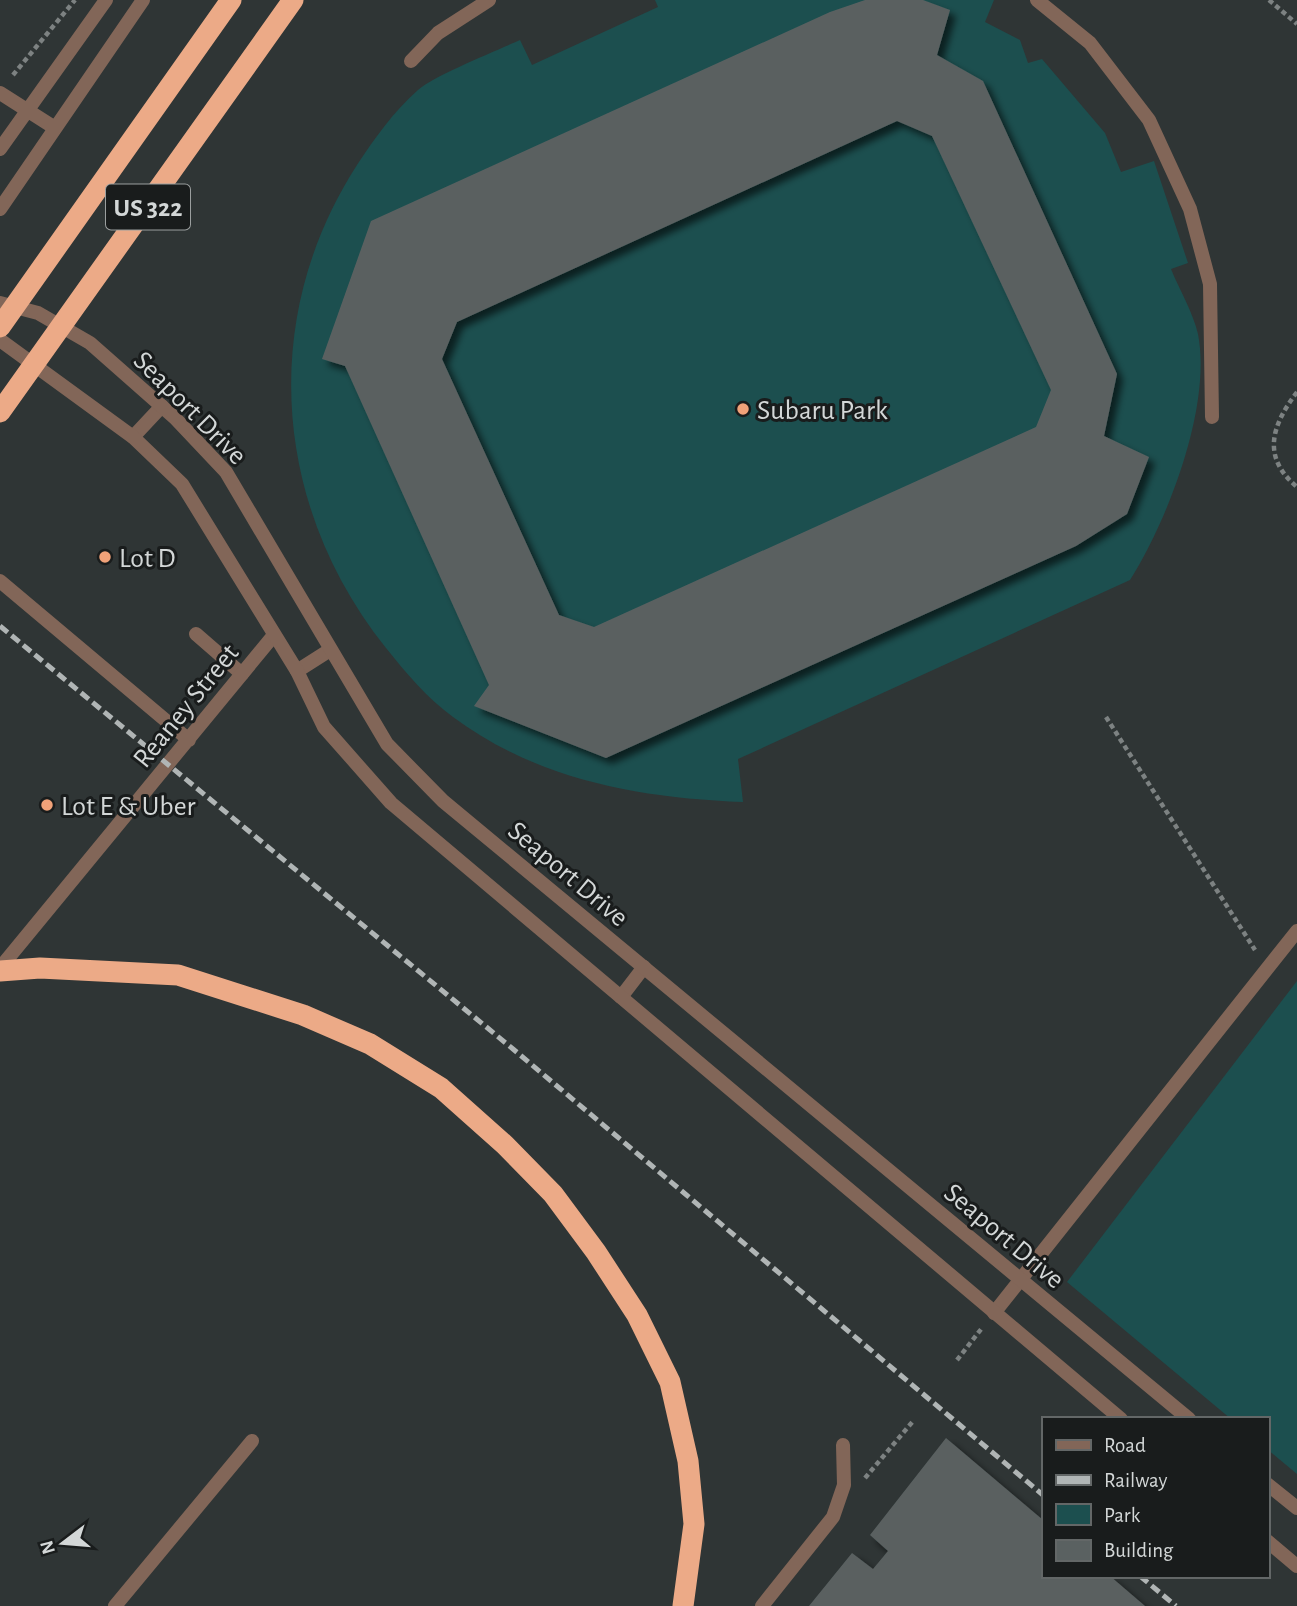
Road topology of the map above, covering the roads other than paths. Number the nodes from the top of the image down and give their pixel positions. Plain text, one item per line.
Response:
1 (106, 0) edge
2 (143, 0) edge
3 (231, 0) edge
4 (293, 0) edge
5 (489, 0) edge
6 (1037, 0) edge
7 (411, 61) dead end
8 (4, 86) edge
9 (28, 110) junction
10 (55, 128) junction
11 (0, 149) edge
12 (0, 209) edge
13 (0, 303) edge
14 (0, 327) edge
15 (0, 340) edge
16 (162, 406) junction
17 (0, 412) edge
18 (1212, 417) dead end
19 (133, 436) junction
20 (0, 581) edge
21 (196, 634) dead end
22 (274, 635) junction
23 (330, 650) junction
24 (297, 671) junction
25 (242, 674) junction
26 (189, 740) junction
27 (1297, 930) edge
28 (644, 967) junction
29 (0, 970) edge
30 (621, 998) junction
31 (1022, 1280) junction
32 (994, 1312) junction
33 (1119, 1417) edge
34 (1187, 1417) edge
35 (253, 1441) dead end
36 (843, 1445) dead end
37 (1269, 1486) edge
38 (1297, 1508) edge
39 (1269, 1543) edge
40 (1297, 1566) edge
41 (115, 1606) edge
42 (683, 1606) edge
43 (762, 1606) edge

1 - 9 street
2 - 10 street
3 - 14 highway, US 322, bridge
4 - 17 highway, US 322, bridge
5 - 7 street
6 - 18 street
8 - 9 street
9 - 10 street
9 - 11 street
10 - 12 street
13 - 16 street, Seaport Drive
15 - 19 street
16 - 19 street
16 - 23 street, Seaport Drive
19 - 22 street
20 - 26 street
21 - 25 street
22 - 24 street
22 - 25 street, Reaney Street
23 - 24 street
23 - 28 street, Seaport Drive
24 - 30 street
25 - 26 street, Reaney Street
26 - 29 street, Reaney Street
27 - 31 street
28 - 30 street
28 - 31 street, Seaport Drive
29 - 42 highway
30 - 32 street
31 - 32 street
31 - 34 street, Seaport Drive
32 - 33 street
35 - 41 street
36 - 43 street
37 - 38 street
39 - 40 street

